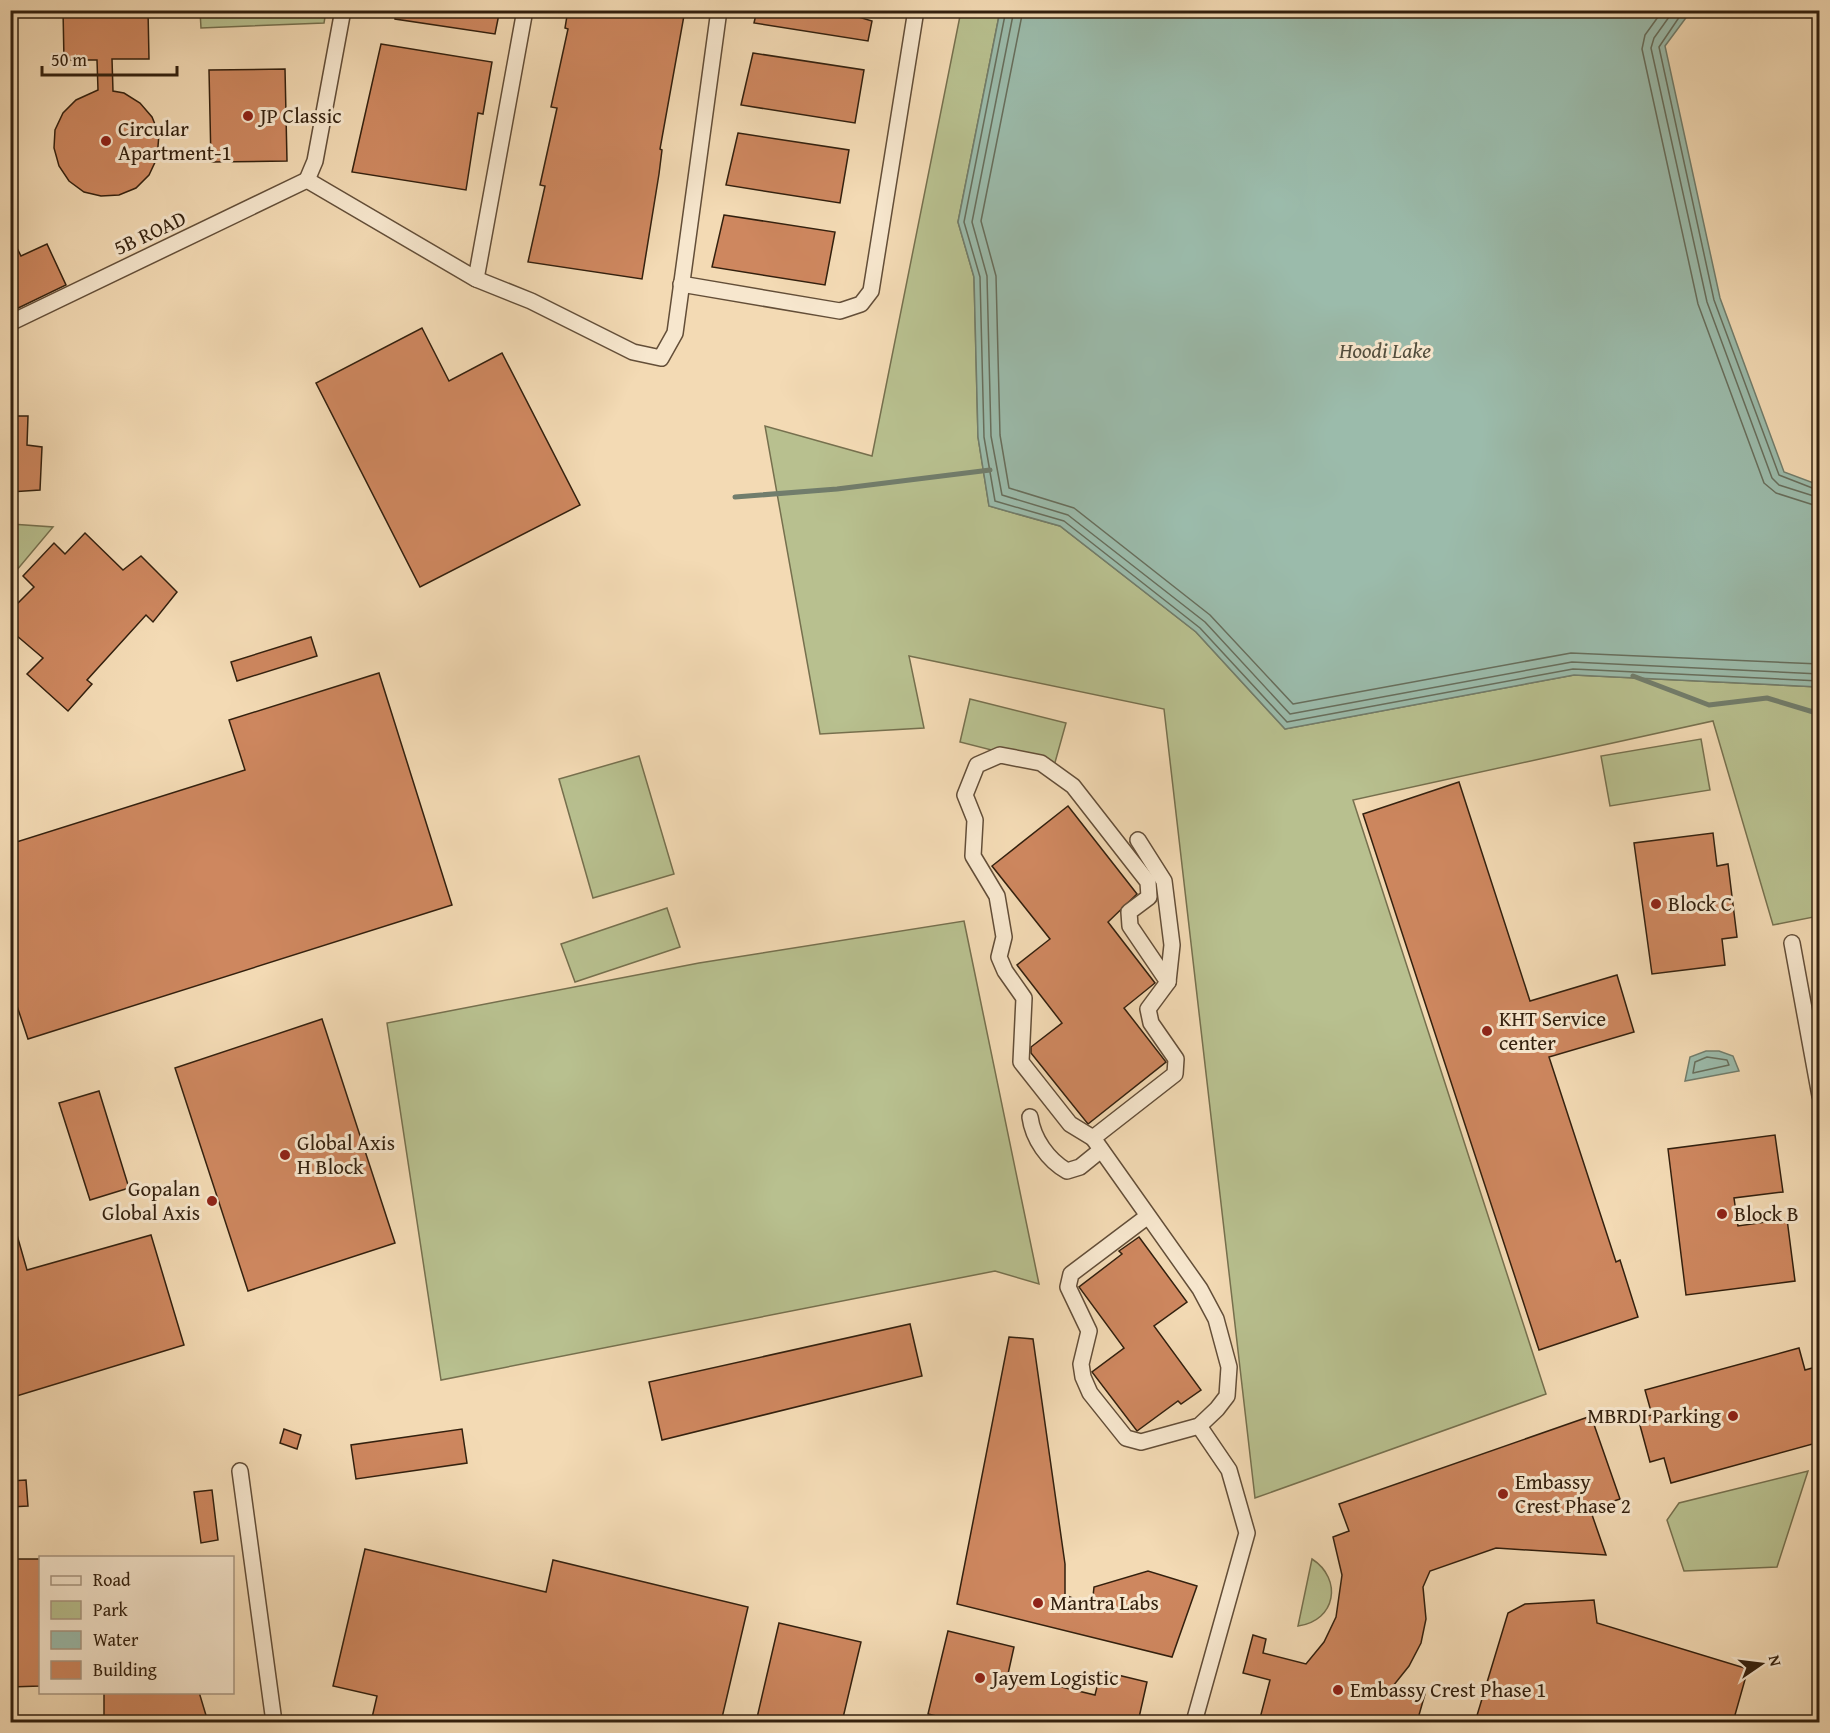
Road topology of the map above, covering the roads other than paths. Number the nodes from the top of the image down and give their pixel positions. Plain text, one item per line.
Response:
1 (343, 10) edge
2 (525, 10) edge
3 (719, 10) edge
4 (916, 10) edge
5 (307, 180) junction
6 (477, 279) junction
7 (681, 284) junction
8 (10, 323) edge
9 (1138, 840) dead end
10 (1792, 943) dead end
11 (1168, 982) junction
12 (1820, 1096) edge
13 (1030, 1117) dead end
14 (1097, 1144) junction
15 (1148, 1216) junction
16 (1200, 1426) junction
17 (240, 1471) dead end
18 (274, 1722) edge
19 (1194, 1722) edge

1 - 5 street
2 - 6 street
3 - 7 street
4 - 7 street
5 - 6 street
5 - 8 street, 5B ROAD
6 - 7 street
9 - 11 street
10 - 12 street
11 - 14 street
11 - 14 street
13 - 14 street
14 - 15 street
15 - 16 street
15 - 16 street
16 - 19 street
17 - 18 street

